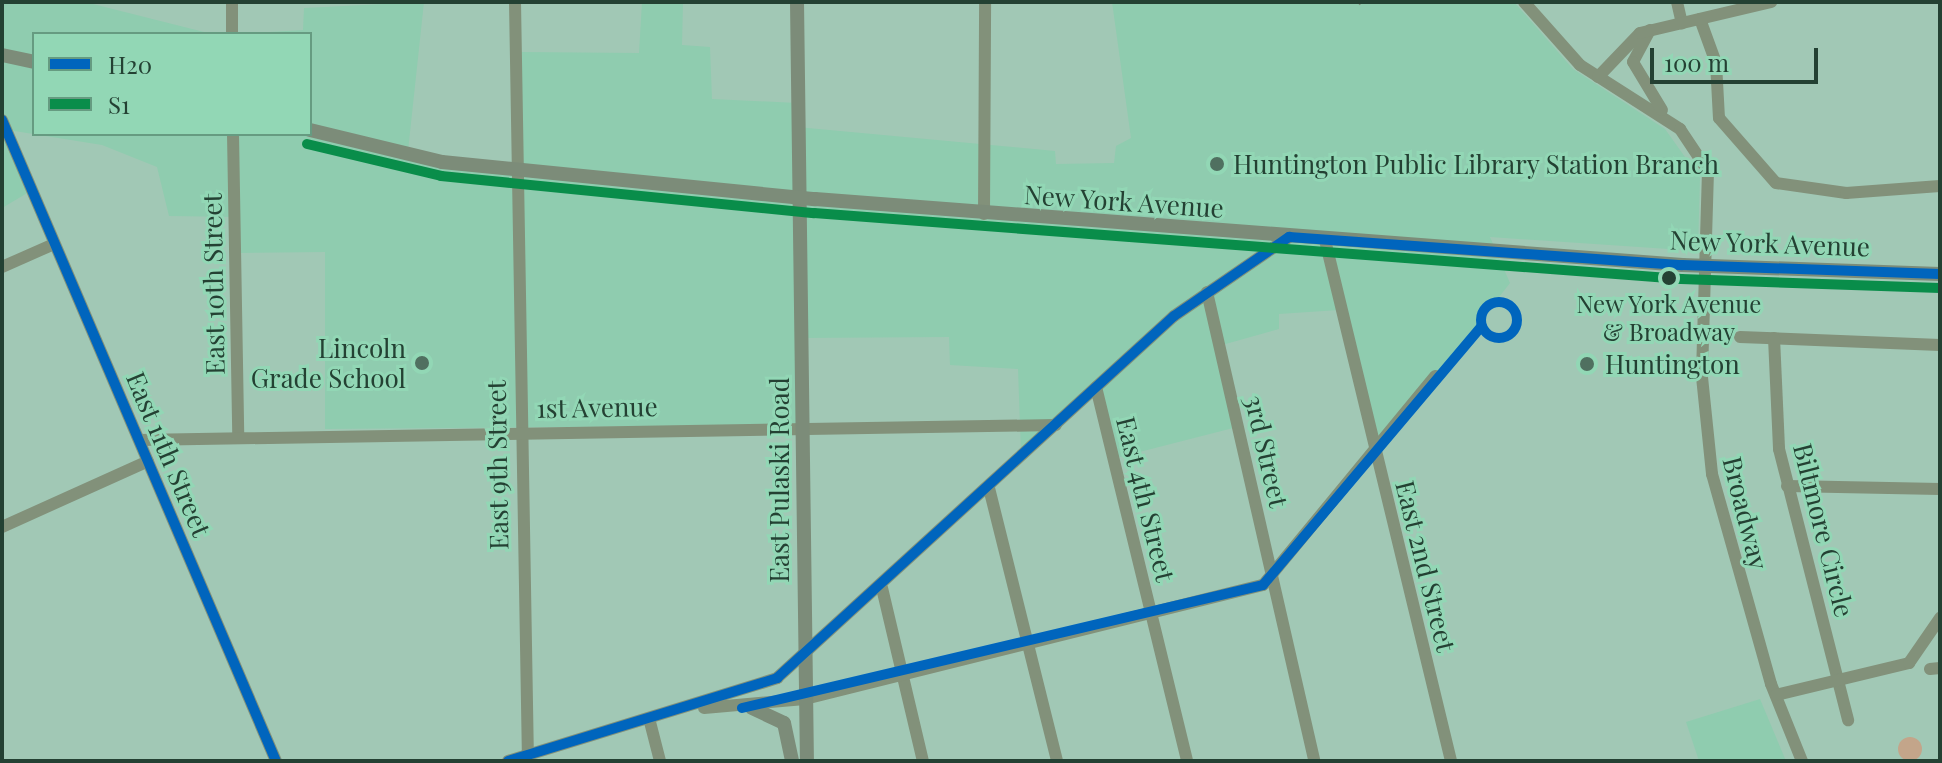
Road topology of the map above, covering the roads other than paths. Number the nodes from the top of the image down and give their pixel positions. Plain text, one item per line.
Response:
1 (232, 2) edge
2 (515, 2) edge
3 (797, 2) edge
4 (985, 2) edge
5 (1524, 2) edge
6 (1677, 2) edge
7 (1771, 2) edge
8 (1700, 19) junction
9 (1682, 23) junction
10 (1650, 30) junction
11 (232, 32) edge
12 (2, 55) edge
13 (32, 62) edge
14 (1598, 77) junction
15 (1669, 119) junction
16 (2, 120) edge
17 (312, 130) edge
18 (233, 136) edge
19 (517, 168) junction
20 (1940, 186) edge
21 (799, 198) junction
22 (984, 214) junction
23 (1289, 237) junction
24 (1325, 240) junction
25 (54, 244) junction
26 (1708, 265) junction
27 (2, 267) edge
28 (1940, 274) edge
29 (1207, 292) junction
30 (1740, 337) dead end
31 (1774, 338) junction
32 (1940, 345) edge
33 (1435, 376) dead end
34 (1096, 387) junction
35 (1056, 425) junction
36 (803, 427) junction
37 (518, 430) junction
38 (238, 433) junction
39 (140, 440) junction
40 (1375, 450) junction
41 (148, 461) junction
42 (1787, 486) junction
43 (989, 488) junction
44 (1940, 489) edge
45 (2, 527) edge
46 (1274, 577) junction
47 (882, 588) junction
48 (1151, 611) junction
49 (1940, 618) edge
50 (1026, 642) junction
51 (804, 656) junction
52 (902, 673) junction
53 (1842, 683) junction
54 (1776, 695) junction
55 (805, 699) junction
56 (694, 708) junction
57 (752, 708) junction
58 (1848, 720) dead end
59 (650, 722) junction
60 (528, 759) edge
61 (276, 761) edge
62 (508, 761) edge
63 (660, 761) edge
64 (792, 761) edge
65 (807, 761) edge
66 (923, 761) edge
67 (1057, 761) edge
68 (1187, 761) edge
69 (1314, 761) edge
70 (1451, 761) edge
71 (1802, 761) edge

1 - 11 street
2 - 19 street, East 9th Street
3 - 21 main road, East Pulaski Road
4 - 22 street
5 - 14 street
6 - 9 street
7 - 8 street
8 - 9 street
8 - 20 street
9 - 10 street
10 - 14 street
10 - 15 street, Broadway
12 - 13 main road
14 - 15 street
15 - 26 street, Broadway
16 - 25 street, East 11th Street
17 - 19 main road, New York Avenue
18 - 38 street, East 10th Street
19 - 21 main road, New York Avenue
19 - 37 street, East 9th Street
21 - 22 main road, New York Avenue
21 - 36 main road, East Pulaski Road
22 - 23 main road, New York Avenue
23 - 24 main road, New York Avenue
23 - 29 street
24 - 26 main road, New York Avenue
24 - 40 street, East 2nd Street
25 - 27 street
25 - 39 street, East 11th Street
26 - 28 main road, New York Avenue
26 - 54 street, Broadway
29 - 34 street
29 - 46 street, 3rd Street
30 - 31 street
31 - 32 street
31 - 42 street, Biltmore Circle
33 - 40 street
34 - 35 street
34 - 48 street, East 4th Street
35 - 36 street, 1st Avenue
35 - 43 street
36 - 37 street, 1st Avenue
36 - 51 main road, East Pulaski Road
37 - 38 street, 1st Avenue
37 - 60 street, East 9th Street
38 - 39 street, 1st Avenue
39 - 41 street, East 11th Street
40 - 46 street
40 - 70 street, East 2nd Street
41 - 45 street
41 - 61 street, East 11th Street
42 - 44 street
42 - 53 street, Biltmore Circle
43 - 47 street
43 - 50 street
46 - 48 street
46 - 69 street, 3rd Street
47 - 51 street
47 - 52 street
48 - 50 street
48 - 68 street, East 4th Street
49 - 53 street
50 - 52 street
50 - 67 street
51 - 55 main road, East Pulaski Road
51 - 56 street
52 - 55 street
52 - 66 street
53 - 54 street
53 - 58 street, Biltmore Circle
54 - 71 street, Broadway
55 - 57 street
55 - 65 main road, East Pulaski Road
56 - 57 street
56 - 59 street
57 - 64 main road
59 - 60 street
59 - 63 street
60 - 62 street

